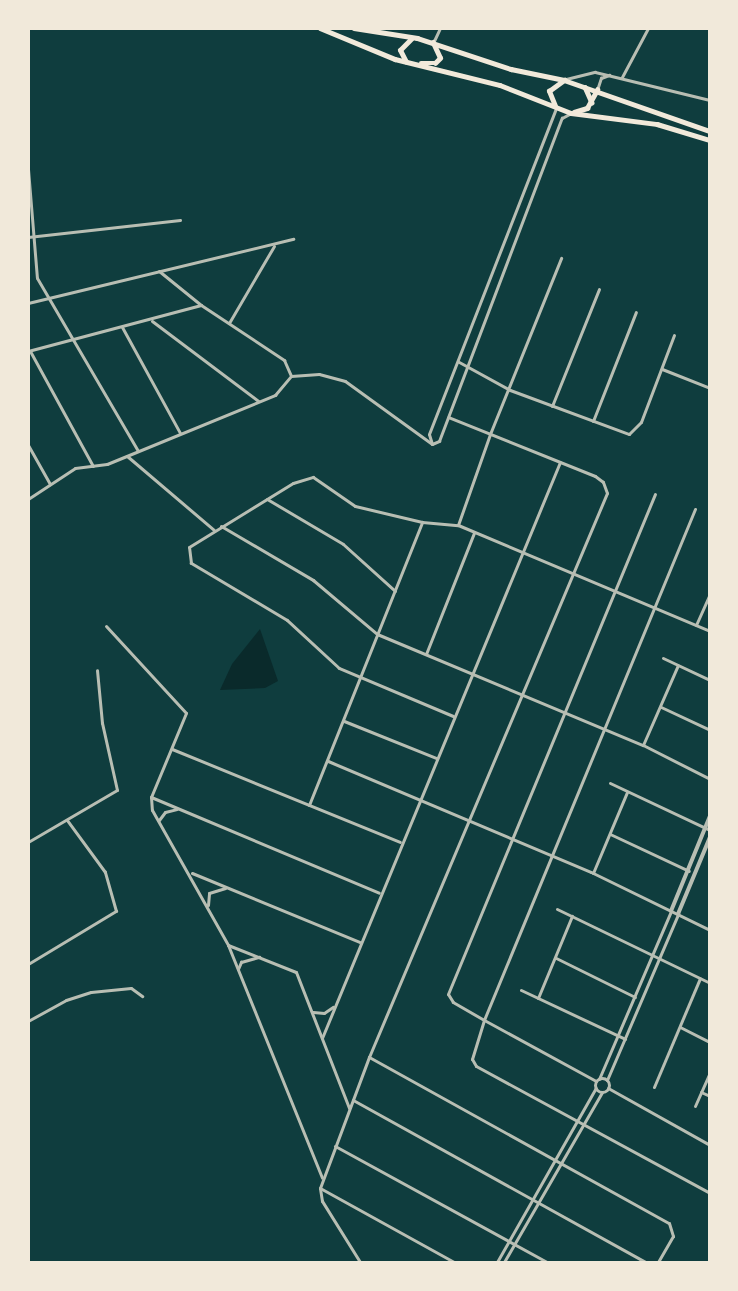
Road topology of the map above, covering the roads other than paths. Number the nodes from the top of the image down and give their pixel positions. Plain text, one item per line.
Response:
1 (93, 28) edge
2 (110, 28) edge
3 (320, 28) edge
4 (354, 28) edge
5 (440, 28) edge
6 (648, 28) edge
7 (417, 38) junction
8 (433, 43) junction
9 (410, 63) junction
10 (610, 74) junction
11 (622, 77) junction
12 (564, 80) junction
13 (584, 86) junction
14 (597, 90) junction
15 (710, 100) edge
16 (592, 103) junction
17 (556, 108) junction
18 (571, 113) junction
19 (710, 131) edge
20 (710, 140) edge
21 (28, 169) edge
22 (524, 195) junction
23 (531, 196) junction
24 (180, 220) dead end
25 (30, 237) edge
26 (293, 239) dead end
27 (274, 246) junction
28 (561, 258) dead end
29 (158, 271) junction
30 (491, 277) junction
31 (499, 280) junction
32 (599, 289) dead end
33 (48, 298) junction
34 (28, 303) edge
35 (201, 305) junction
36 (636, 312) dead end
37 (152, 321) junction
38 (229, 323) junction
39 (122, 327) junction
40 (674, 335) dead end
41 (76, 341) junction
42 (29, 351) edge
43 (459, 362) junction
44 (467, 368) junction
45 (662, 369) junction
46 (291, 376) junction
47 (710, 388) edge
48 (510, 390) junction
49 (258, 401) junction
50 (552, 406) junction
51 (448, 417) junction
52 (593, 421) junction
53 (180, 433) junction
54 (490, 434) junction
55 (432, 444) junction
56 (28, 445) edge
57 (138, 451) junction
58 (127, 456) junction
59 (560, 462) junction
60 (93, 466) junction
61 (50, 484) junction
62 (656, 494) dead end
63 (28, 499) edge
64 (267, 499) junction
65 (695, 509) dead end
66 (422, 522) junction
67 (458, 525) junction
68 (221, 526) junction
69 (214, 530) junction
70 (474, 533) junction
71 (521, 552) junction
72 (572, 572) junction
73 (395, 591) junction
74 (616, 592) junction
75 (710, 593) edge
76 (656, 608) junction
77 (696, 625) junction
78 (106, 626) dead end
79 (710, 631) edge
80 (378, 634) junction
81 (426, 654) junction
82 (663, 658) dead end
83 (678, 665) junction
84 (97, 670) dead end
85 (473, 674) junction
86 (361, 676) junction
87 (710, 680) edge
88 (522, 697) junction
89 (661, 707) junction
90 (565, 714) junction
91 (453, 716) junction
92 (344, 721) junction
93 (604, 728) junction
94 (710, 730) edge
95 (643, 745) junction
96 (172, 749) junction
97 (436, 758) junction
98 (328, 761) junction
99 (710, 779) edge
100 (610, 783) dead end
101 (627, 792) junction
102 (152, 797) junction
103 (418, 800) junction
104 (309, 805) junction
105 (178, 808) junction
106 (710, 816) edge
107 (67, 820) junction
108 (470, 821) junction
109 (159, 822) junction
110 (704, 827) junction
111 (710, 830) edge
112 (610, 834) junction
113 (710, 837) edge
114 (512, 841) junction
115 (401, 842) junction
116 (28, 843) edge
117 (552, 855) junction
118 (689, 871) junction
119 (190, 873) junction
120 (593, 873) junction
121 (227, 888) junction
122 (380, 893) junction
123 (208, 907) junction
124 (557, 909) dead end
125 (671, 911) junction
126 (678, 914) junction
127 (572, 916) junction
128 (710, 930) edge
129 (359, 942) junction
130 (228, 945) junction
131 (653, 955) junction
132 (259, 957) junction
133 (556, 958) junction
134 (659, 958) junction
135 (28, 964) edge
136 (238, 971) junction
137 (700, 978) junction
138 (710, 983) edge
139 (520, 990) dead end
140 (142, 996) dead end
141 (635, 997) junction
142 (538, 999) junction
143 (334, 1006) junction
144 (310, 1008) junction
145 (484, 1020) junction
146 (28, 1021) edge
147 (680, 1027) junction
148 (618, 1036) junction
149 (321, 1038) junction
150 (625, 1039) junction
151 (710, 1042) edge
152 (369, 1058) junction
153 (710, 1072) edge
154 (598, 1080) junction
155 (607, 1080) junction
156 (654, 1087) dead end
157 (596, 1088) junction
158 (608, 1088) junction
159 (602, 1092) junction
160 (701, 1092) junction
161 (710, 1096) edge
162 (353, 1100) junction
163 (695, 1106) dead end
164 (349, 1108) junction
165 (578, 1121) junction
166 (585, 1125) junction
167 (710, 1145) edge
168 (335, 1146) junction
169 (556, 1162) junction
170 (562, 1164) junction
171 (322, 1180) junction
172 (320, 1188) junction
173 (710, 1193) edge
174 (533, 1200) junction
175 (539, 1203) junction
176 (509, 1241) junction
177 (514, 1245) junction
178 (444, 1256) junction
179 (360, 1263) edge
180 (440, 1263) edge
181 (454, 1263) edge
182 (497, 1263) edge
183 (504, 1263) edge
184 (547, 1263) edge
185 (645, 1263) edge
186 (658, 1263) edge

1 - 2 street
3 - 9 main road
4 - 7 main road
5 - 8 street
6 - 11 street
7 - 8 main road
7 - 9 main road
8 - 9 main road
8 - 12 main road
9 - 17 main road
10 - 11 street
10 - 12 street
10 - 14 street
11 - 15 street
12 - 13 main road
12 - 17 main road
13 - 14 main road
13 - 16 main road
14 - 16 main road
14 - 19 main road
16 - 18 main road
17 - 18 main road
17 - 22 street
18 - 20 main road
18 - 23 street
21 - 25 street
22 - 23 street
22 - 30 street
23 - 31 street
24 - 25 street
25 - 33 street
26 - 27 street
27 - 29 street
27 - 38 street
28 - 48 street
29 - 33 street
29 - 35 street
30 - 31 street
30 - 43 street
31 - 44 street
32 - 50 street
33 - 34 street
33 - 41 street
35 - 37 street
35 - 38 street
36 - 52 street
37 - 39 street
37 - 49 street
38 - 46 street
39 - 41 street
39 - 53 street
40 - 45 street
41 - 42 street
41 - 57 street
42 - 60 street
43 - 44 street
43 - 55 street
44 - 48 street
44 - 51 street
45 - 47 street
45 - 52 street
46 - 49 street
46 - 55 street
48 - 50 street
48 - 54 street
49 - 53 street
50 - 52 street
51 - 54 street
51 - 55 street
53 - 57 street
54 - 59 street
54 - 67 street
56 - 61 street
57 - 58 street
58 - 60 street
58 - 69 street
59 - 71 street
59 - 72 street
60 - 61 street
61 - 63 street
62 - 74 street
64 - 66 street
64 - 68 street
64 - 73 street
65 - 76 street
66 - 67 street
66 - 73 street
67 - 70 street
68 - 69 street
68 - 80 street
69 - 86 street
70 - 71 street
70 - 81 street
71 - 72 street
71 - 85 street
72 - 74 street
72 - 88 street
73 - 80 street
74 - 76 street
74 - 90 street
75 - 77 street
76 - 77 street
76 - 93 street
77 - 79 street
78 - 96 street
80 - 81 street
80 - 86 street
81 - 85 street
82 - 83 street
83 - 87 street
83 - 89 street
84 - 107 street
85 - 88 street
85 - 91 street
86 - 91 street
86 - 92 street
88 - 90 street
88 - 108 street
89 - 94 street
89 - 95 street
90 - 93 street
90 - 114 street
91 - 97 street
92 - 97 street
92 - 98 street
93 - 95 street
93 - 117 street
95 - 99 street
96 - 102 street
96 - 104 street
97 - 103 street
98 - 103 street
98 - 104 street
100 - 101 street
101 - 110 street
101 - 112 street
102 - 105 street
102 - 109 street
103 - 108 street
103 - 115 street
104 - 115 street
105 - 109 street
105 - 122 street
106 - 110 street
107 - 116 street
107 - 135 street
108 - 114 street
108 - 152 street
109 - 119 street
110 - 111 street
110 - 118 street
112 - 118 street
112 - 120 street
113 - 126 street
114 - 117 street
114 - 145 street
115 - 122 street
117 - 120 street
117 - 145 street
118 - 125 street
119 - 121 street
119 - 123 street
120 - 125 street
121 - 123 street
121 - 129 street
122 - 129 street
123 - 130 street
124 - 127 street
125 - 126 street
125 - 131 street
126 - 128 street
126 - 134 street
127 - 131 street
127 - 133 street
129 - 143 street
130 - 132 street
130 - 136 street
131 - 134 street
131 - 141 street
132 - 136 street
132 - 144 street
133 - 141 street
133 - 142 street
134 - 137 street
134 - 150 street
136 - 171 street
137 - 138 street
137 - 147 street
139 - 142 street
140 - 146 street
141 - 148 street
142 - 148 street
143 - 144 street
143 - 149 street
144 - 149 street
145 - 154 street
145 - 165 street
147 - 151 street
147 - 156 street
148 - 150 street
148 - 154 street
149 - 164 street
150 - 155 street
152 - 162 street
152 - 169 street
153 - 160 street
154 - 155 street
154 - 157 street
155 - 158 street
157 - 159 street
157 - 165 street
158 - 159 street
158 - 167 street
159 - 166 street
160 - 161 street
160 - 163 street
162 - 164 street
162 - 174 street
164 - 168 street
165 - 166 street
165 - 169 street
166 - 170 street
166 - 173 street
168 - 171 street
168 - 176 street
169 - 170 street
169 - 174 street
170 - 175 street
170 - 186 street
171 - 172 street
172 - 178 street
172 - 179 street
174 - 175 street
174 - 176 street
175 - 177 street
175 - 185 street
176 - 177 street
176 - 182 street
177 - 183 street
177 - 184 street
178 - 180 street
178 - 181 street

